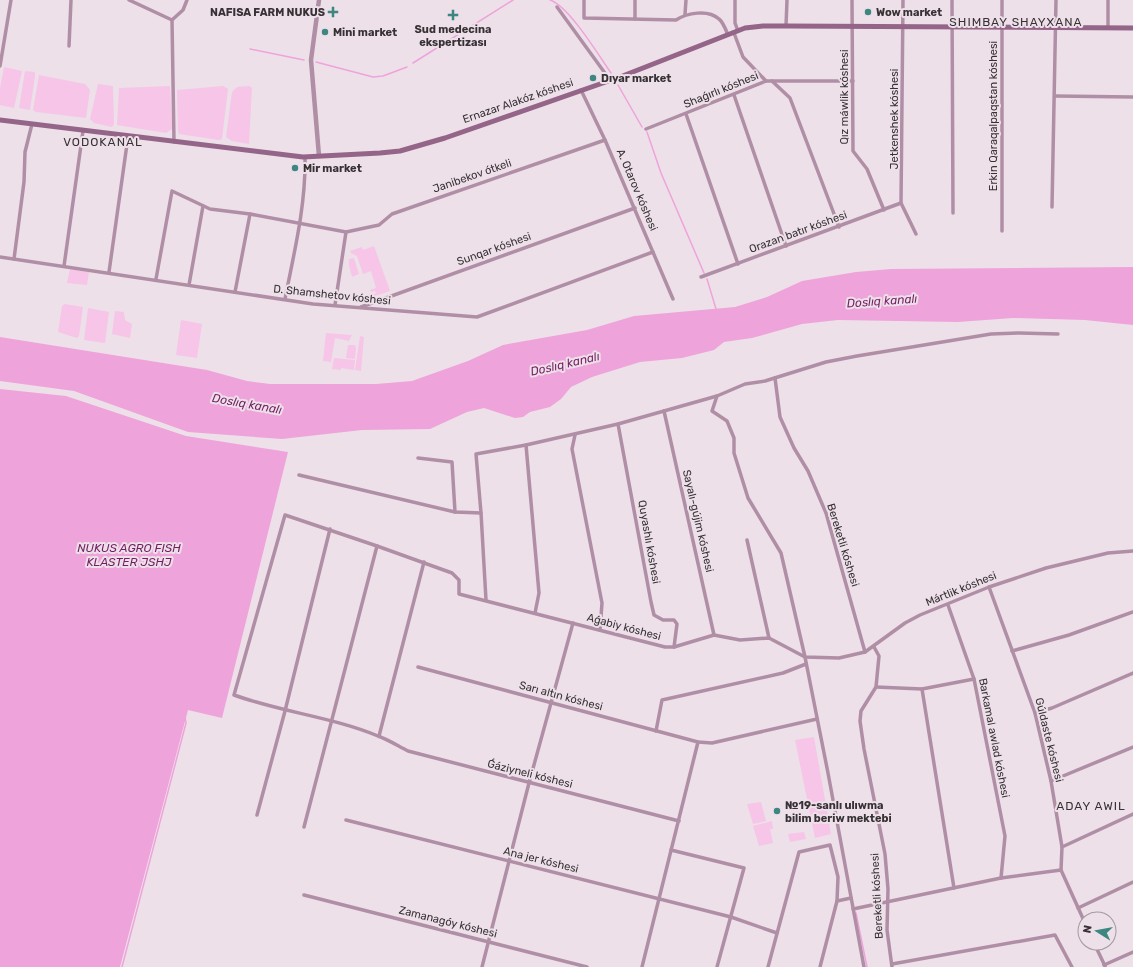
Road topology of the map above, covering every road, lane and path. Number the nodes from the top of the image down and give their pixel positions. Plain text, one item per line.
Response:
1 (11, 0) edge
2 (71, 0) edge
3 (129, 0) edge
4 (187, 0) edge
5 (319, 0) edge
6 (584, 0) edge
7 (635, 0) edge
8 (686, 0) edge
9 (735, 0) edge
10 (787, 0) edge
11 (852, 0) edge
12 (903, 0) edge
13 (952, 0) edge
14 (1002, 0) edge
15 (1056, 0) edge
16 (1108, 0) edge
17 (557, 7) dead end
18 (685, 14) junction
19 (635, 19) junction
20 (172, 20) junction
21 (786, 26) junction
22 (852, 26) junction
23 (903, 26) junction
24 (952, 26) junction
25 (1003, 26) junction
26 (1056, 27) junction
27 (1108, 28) junction
28 (1133, 28) edge
29 (734, 33) junction
30 (69, 46) dead end
31 (0, 66) edge
32 (610, 80) junction
33 (766, 81) junction
34 (772, 81) junction
35 (853, 81) junction
36 (581, 90) junction
37 (734, 95) junction
38 (1055, 96) junction
39 (1133, 97) edge
40 (686, 114) junction
41 (0, 120) edge
42 (32, 124) junction
43 (646, 129) dead end
44 (83, 131) junction
45 (128, 137) junction
46 (605, 140) junction
47 (174, 142) junction
48 (319, 156) junction
49 (305, 157) junction
50 (901, 202) junction
51 (203, 206) junction
52 (1052, 207) dead end
53 (635, 208) junction
54 (884, 210) junction
55 (953, 213) dead end
56 (250, 214) junction
57 (299, 223) junction
58 (839, 227) junction
59 (1002, 231) dead end
60 (346, 232) junction
61 (916, 234) dead end
62 (786, 246) junction
63 (653, 252) junction
64 (0, 257) edge
65 (14, 259) junction
66 (738, 264) junction
67 (64, 266) junction
68 (109, 272) junction
69 (701, 277) dead end
70 (156, 280) junction
71 (189, 285) junction
72 (235, 292) junction
73 (285, 299) junction
74 (673, 299) dead end
75 (335, 305) junction
76 (359, 308) junction
77 (1058, 334) dead end
78 (775, 378) junction
79 (717, 396) junction
80 (664, 411) junction
81 (618, 424) junction
82 (575, 435) junction
83 (526, 445) junction
84 (418, 458) dead end
85 (299, 474) dead end
86 (455, 512) junction
87 (481, 513) junction
88 (330, 529) junction
89 (747, 540) dead end
90 (377, 546) junction
91 (1133, 551) edge
92 (424, 562) junction
93 (990, 587) junction
94 (486, 600) junction
95 (948, 605) junction
96 (1133, 612) edge
97 (535, 613) junction
98 (573, 623) junction
99 (600, 630) junction
100 (714, 635) junction
101 (769, 638) junction
102 (674, 647) junction
103 (874, 647) junction
104 (1012, 651) junction
105 (866, 652) junction
106 (805, 657) junction
107 (806, 664) junction
108 (418, 667) dead end
109 (1133, 673) edge
110 (974, 680) junction
111 (876, 687) junction
112 (922, 688) junction
113 (551, 703) junction
114 (285, 711) junction
115 (1035, 713) junction
116 (817, 719) junction
117 (332, 721) junction
118 (656, 731) junction
119 (379, 736) junction
120 (698, 742) junction
121 (1133, 747) edge
122 (1051, 781) junction
123 (529, 783) junction
124 (1133, 814) edge
125 (257, 815) dead end
126 (346, 820) dead end
127 (679, 821) junction
128 (304, 827) dead end
129 (1062, 847) junction
130 (671, 850) junction
131 (510, 861) junction
132 (1061, 870) junction
133 (1001, 878) junction
134 (1133, 882) edge
135 (954, 888) junction
136 (304, 895) dead end
137 (851, 898) junction
138 (660, 900) junction
139 (837, 900) junction
140 (889, 902) junction
141 (1078, 908) junction
142 (853, 909) junction
143 (1079, 911) edge
144 (731, 917) junction
145 (776, 933) junction
146 (489, 942) junction
147 (1098, 951) edge
148 (1133, 952) edge
149 (892, 966) edge
150 (1105, 966) edge
151 (482, 967) edge
152 (588, 967) edge
153 (642, 967) edge
154 (717, 967) edge
155 (768, 967) edge
156 (820, 967) edge
157 (864, 967) edge
158 (1072, 967) edge

1 - 31 street
2 - 30 street
3 - 20 street
4 - 20 street
5 - 48 street
6 - 19 street
7 - 19 street
8 - 18 street
9 - 29 street
10 - 21 street
11 - 22 street, Qız máwlik kóshesi
12 - 23 street, Jetkenshek kóshesi
13 - 24 street
14 - 25 street, Erkin Qaraqalpaqstan kóshesi
15 - 26 street
16 - 27 street
17 - 32 street
18 - 19 street
18 - 29 street
20 - 47 street
21 - 22 main road, Ernazar Alakóz kóshesi
21 - 29 main road, Ernazar Alakóz kóshesi
22 - 23 main road, Ernazar Alakóz kóshesi
22 - 35 street, Qız máwlik kóshesi
23 - 24 main road, Ernazar Alakóz kóshesi
23 - 50 street, Jetkenshek kóshesi
24 - 25 main road, Ernazar Alakóz kóshesi
24 - 55 street
25 - 26 main road, Ernazar Alakóz kóshesi
25 - 59 street, Erkin Qaraqalpaqstan kóshesi
26 - 27 main road, Ernazar Alakóz kóshesi
26 - 38 street
27 - 28 main road, Ernazar Alakóz kóshesi
29 - 32 main road, Ernazar Alakóz kóshesi
29 - 33 street
32 - 36 main road, Ernazar Alakóz kóshesi
33 - 34 street, Shaǵırlı kóshesi
33 - 37 street, Shaǵırlı kóshesi
34 - 35 street, Shaǵırlı kóshesi
34 - 58 street
35 - 54 street, Qız máwlik kóshesi
36 - 46 street, A. Otarov kóshesi
36 - 48 main road, Ernazar Alakóz kóshesi
37 - 40 street, Shaǵırlı kóshesi
37 - 62 street
38 - 39 street
38 - 52 street
40 - 43 street, Shaǵırlı kóshesi
40 - 66 street
41 - 42 main road, Ernazar Alakóz kóshesi
42 - 44 main road, Ernazar Alakóz kóshesi
42 - 65 street
44 - 45 main road, Ernazar Alakóz kóshesi
44 - 67 street
45 - 47 main road, Ernazar Alakóz kóshesi
45 - 68 street
46 - 53 street, A. Otarov kóshesi
46 - 60 street, Janibekov ótkeli
47 - 49 main road, Ernazar Alakóz kóshesi
48 - 49 main road, Ernazar Alakóz kóshesi
49 - 57 street
50 - 54 street, Orazan batır kóshesi
50 - 61 street, Jetkenshek kóshesi
51 - 56 street
51 - 70 street
51 - 71 street
53 - 63 street, A. Otarov kóshesi
53 - 76 street, Sunqar kóshesi
54 - 58 street, Orazan batır kóshesi
56 - 57 street
56 - 72 street
57 - 60 street
57 - 73 street
58 - 62 street, Orazan batır kóshesi
60 - 75 street
62 - 66 street, Orazan batır kóshesi
63 - 74 street, A. Otarov kóshesi
63 - 76 street, D. Shamshetov kóshesi
64 - 65 street, D. Shamshetov kóshesi
65 - 67 street, D. Shamshetov kóshesi
66 - 69 street, Orazan batır kóshesi
67 - 68 street, D. Shamshetov kóshesi
68 - 70 street, D. Shamshetov kóshesi
70 - 71 street, D. Shamshetov kóshesi
71 - 72 street, D. Shamshetov kóshesi
72 - 73 street, D. Shamshetov kóshesi
73 - 75 street, D. Shamshetov kóshesi
75 - 76 street, D. Shamshetov kóshesi
77 - 78 street
78 - 79 street
78 - 105 street, Bereketli kóshesi
79 - 80 street
79 - 106 street
80 - 81 street
80 - 100 street, Sayalı-gújim kóshesi
81 - 82 street
81 - 102 street, Quyashlı kóshesi
82 - 83 street
82 - 99 street
83 - 87 street
83 - 97 street
84 - 86 street
85 - 86 street
86 - 87 street
87 - 94 street
88 - 90 street
88 - 114 street
88 - 114 street, Ǵáziyneli kóshesi
89 - 101 street
90 - 92 street
90 - 117 street
91 - 93 street, Mártlik kóshesi
92 - 94 street, Aǵabiy kóshesi
92 - 119 street
93 - 95 street, Mártlik kóshesi
93 - 104 street, Gúldaste kóshesi
94 - 97 street, Aǵabiy kóshesi
95 - 103 street, Mártlik kóshesi
95 - 110 street, Barkamal awlad kóshesi
96 - 104 street
97 - 98 street, Aǵabiy kóshesi
98 - 99 street, Aǵabiy kóshesi
98 - 113 street
99 - 102 street, Aǵabiy kóshesi
100 - 101 street, Aǵabiy kóshesi
100 - 102 street, Aǵabiy kóshesi
101 - 106 street
103 - 105 street, Mártlik kóshesi
103 - 111 street, Bereketli kóshesi
104 - 115 street, Gúldaste kóshesi
105 - 106 street, Mártlik kóshesi
106 - 107 street
107 - 116 street
107 - 118 street
108 - 113 street, Sarı altın kóshesi
109 - 115 street
110 - 112 street
110 - 133 street, Barkamal awlad kóshesi
111 - 112 street
111 - 140 street, Bereketli kóshesi
112 - 135 street
113 - 118 street, Sarı altın kóshesi
113 - 123 street
114 - 117 street, Ǵáziyneli kóshesi
114 - 125 street
115 - 122 street, Gúldaste kóshesi
116 - 120 street, Sarı altın kóshesi
116 - 137 street
117 - 119 street, Ǵáziyneli kóshesi
117 - 128 street
118 - 120 street, Sarı altın kóshesi
119 - 123 street, Ǵáziyneli kóshesi
120 - 127 street
121 - 122 street
122 - 129 street, Gúldaste kóshesi
123 - 127 street, Ǵáziyneli kóshesi
123 - 131 street
124 - 129 street
126 - 131 street, Ana jer kóshesi
127 - 130 street
129 - 132 street, Gúldaste kóshesi
130 - 138 street
130 - 144 street
131 - 138 street, Ana jer kóshesi
131 - 146 street
132 - 133 street
132 - 141 street, Gúldaste kóshesi
133 - 135 street
134 - 141 street
135 - 140 street
136 - 146 street, Zamanagóy kóshesi
137 - 139 street
137 - 142 street
138 - 144 street, Ana jer kóshesi
138 - 153 street
139 - 145 street
139 - 156 street
140 - 142 street
140 - 149 street, Bereketli kóshesi
141 - 143 street, Gúldaste kóshesi
142 - 157 street
144 - 145 street, Ana jer kóshesi
144 - 154 street
145 - 155 street
146 - 151 street
146 - 152 street, Zamanagóy kóshesi
147 - 150 street
148 - 150 street
149 - 158 street

